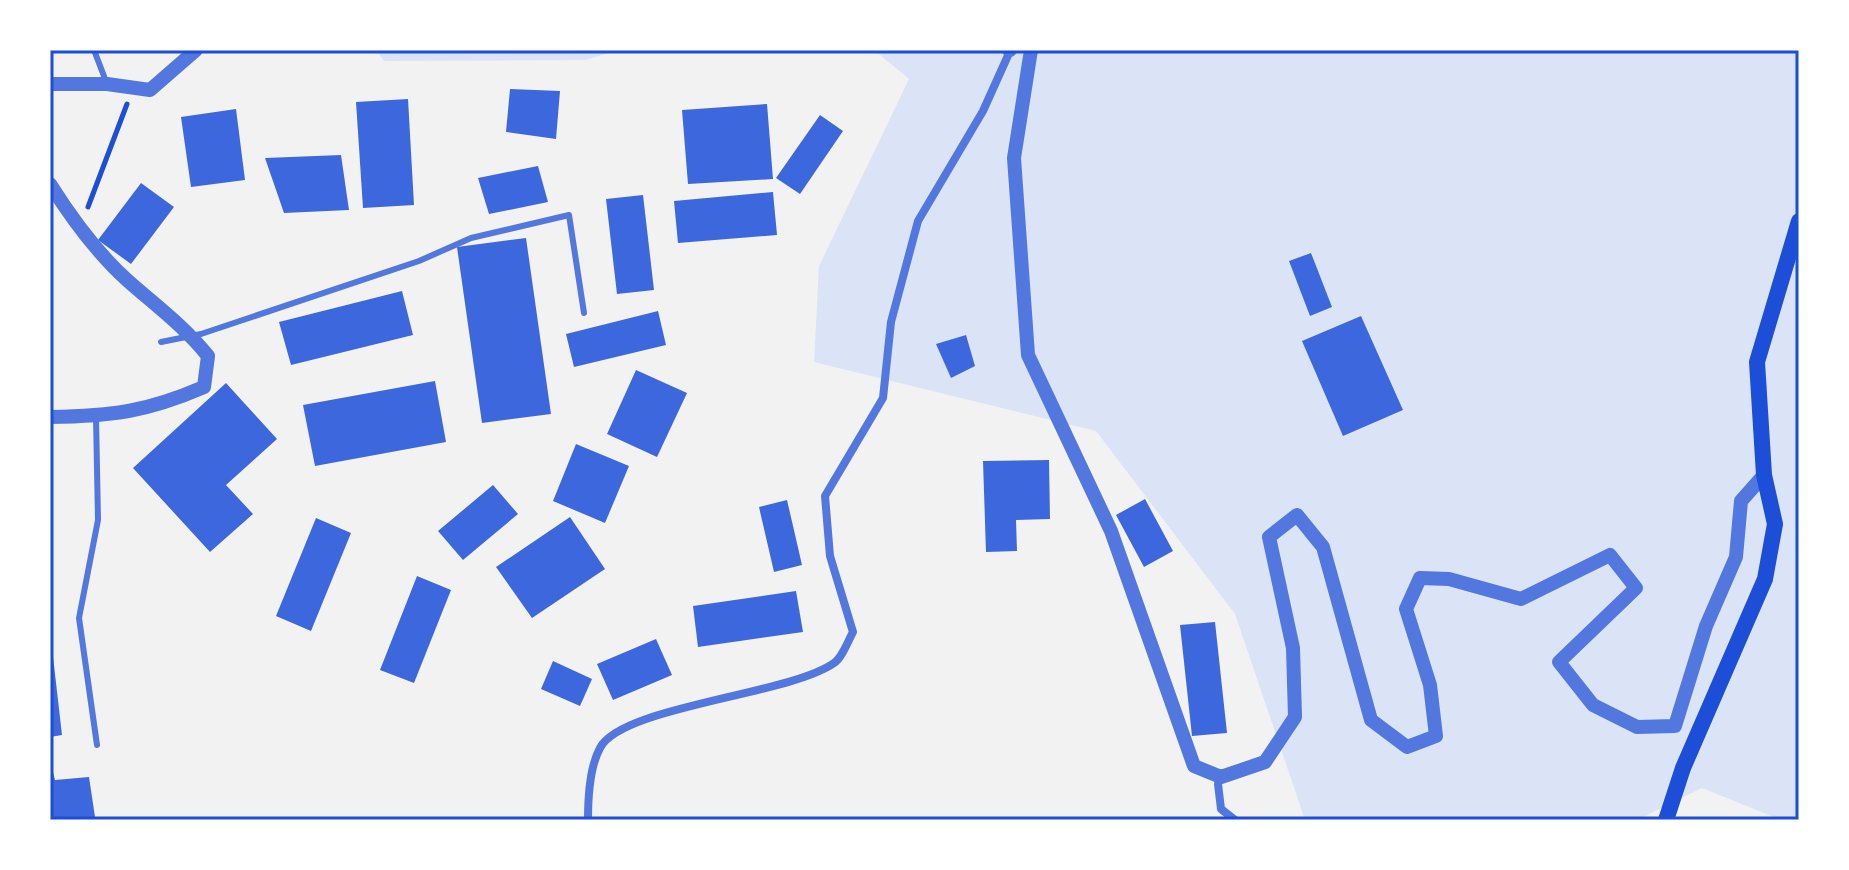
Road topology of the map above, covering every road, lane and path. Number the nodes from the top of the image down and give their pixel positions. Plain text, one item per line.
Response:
1 (94, 50) edge
2 (196, 50) edge
3 (1010, 50) edge
4 (1031, 50) edge
5 (50, 84) edge
6 (107, 84) junction
7 (134, 88) junction
8 (50, 184) edge
9 (1799, 221) edge
10 (79, 231) junction
11 (584, 313) dead end
12 (192, 336) junction
13 (161, 342) dead end
14 (96, 416) junction
15 (50, 417) edge
16 (1764, 475) junction
17 (97, 745) dead end
18 (1221, 777) junction
19 (588, 820) edge
20 (1235, 820) edge
21 (1666, 820) edge

1 - 6 lane
2 - 7 street
3 - 19 street
4 - 18 street
5 - 6 street
6 - 7 street
7 - 10 path
8 - 10 street
9 - 16 main road
10 - 12 street
11 - 12 lane
12 - 13 lane
12 - 14 street
14 - 15 street
14 - 17 lane
16 - 18 street
16 - 21 main road
18 - 20 street

